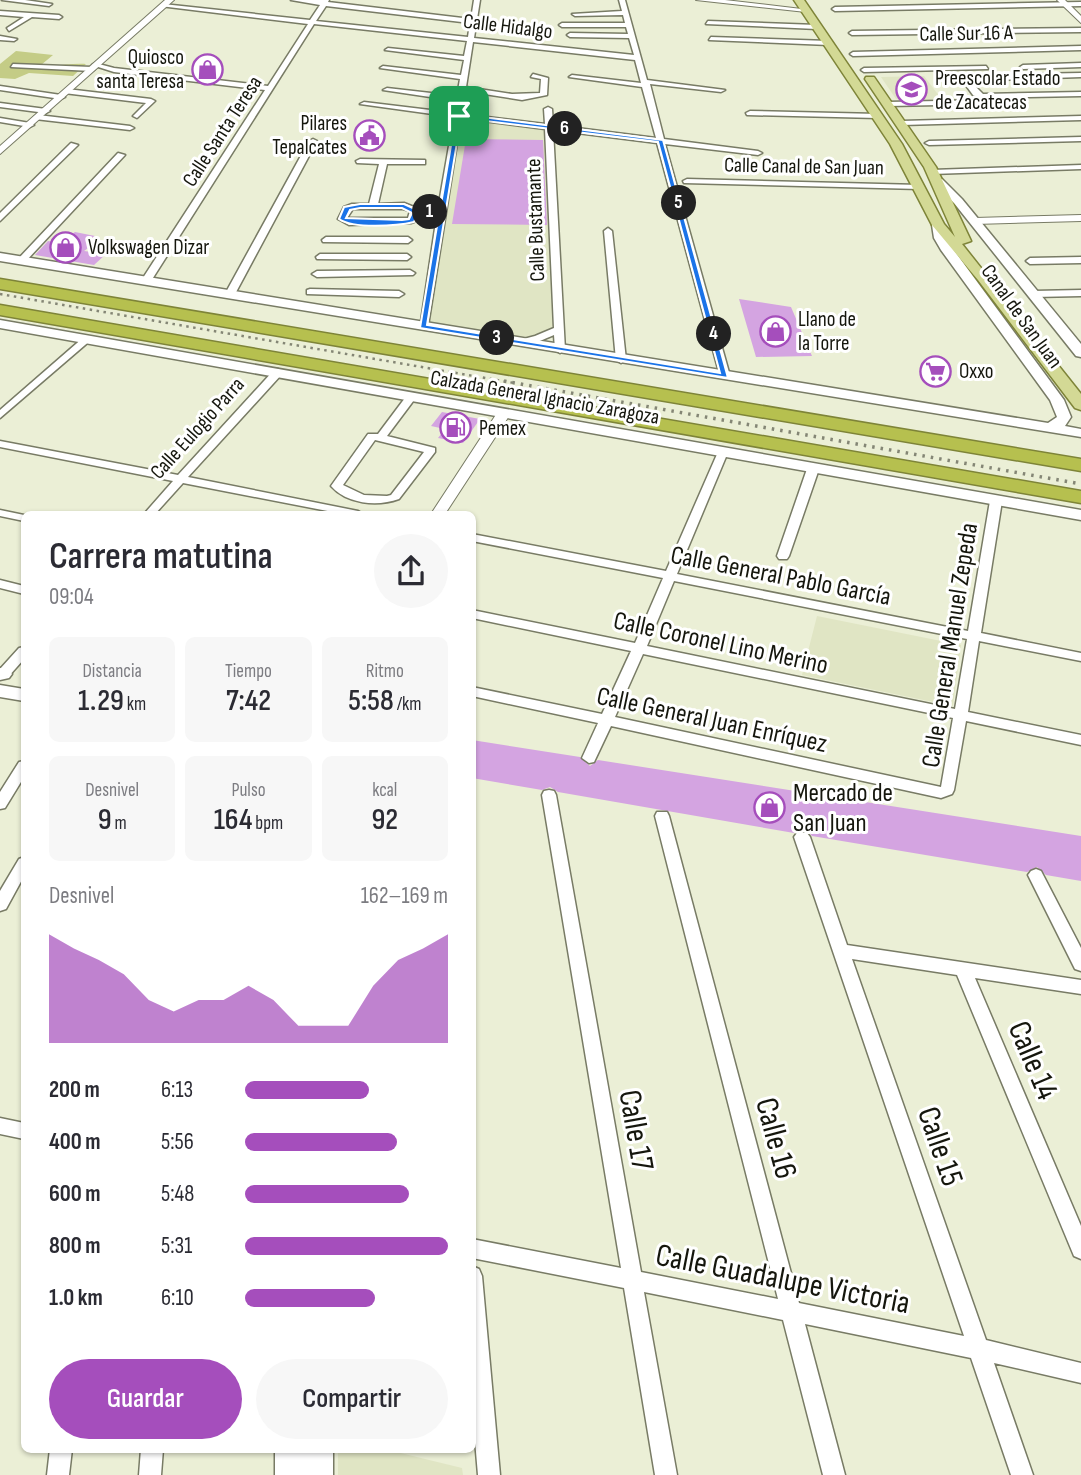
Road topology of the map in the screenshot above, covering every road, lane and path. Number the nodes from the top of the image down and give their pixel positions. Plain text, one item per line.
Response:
1 (5, 0) edge
2 (295, 0) edge
3 (477, 0) edge
4 (622, 0) edge
5 (700, 0) edge
6 (799, 0) edge
7 (325, 2) edge
8 (1063, 2) edge
9 (0, 3) edge
10 (167, 3) edge
11 (49, 4) dead end
12 (1081, 4) edge
13 (806, 10) junction
14 (828, 11) dead end
15 (0, 13) edge
16 (626, 13) junction
17 (575, 14) dead end
18 (32, 15) junction
19 (60, 17) dead end
20 (473, 21) junction
21 (1081, 21) edge
22 (313, 22) junction
23 (708, 23) dead end
24 (562, 25) dead end
25 (630, 26) junction
26 (817, 27) junction
27 (1081, 30) edge
28 (852, 33) dead end
29 (3, 34) edge
30 (839, 34) dead end
31 (570, 35) dead end
32 (632, 36) junction
33 (471, 39) junction
34 (711, 39) dead end
35 (828, 43) junction
36 (4, 46) dead end
37 (1081, 48) edge
38 (388, 50) dead end
39 (853, 54) junction
40 (467, 58) junction
41 (639, 58) junction
42 (1081, 65) edge
43 (13, 66) dead end
44 (383, 68) dead end
45 (92, 69) junction
46 (870, 70) junction
47 (1081, 75) edge
48 (533, 76) dead end
49 (464, 77) junction
50 (572, 77) dead end
51 (647, 84) junction
52 (0, 88) edge
53 (270, 89) junction
54 (463, 89) junction
55 (387, 90) dead end
56 (720, 90) dead end
57 (64, 94) junction
58 (1081, 97) edge
59 (1033, 98) junction
60 (462, 99) junction
61 (364, 104) dead end
62 (888, 104) junction
63 (0, 105) edge
64 (548, 109) dead end
65 (750, 113) dead end
66 (42, 114) junction
67 (459, 116) junction
68 (878, 116) junction
69 (137, 117) dead end
70 (1081, 118) edge
71 (0, 120) edge
72 (902, 122) junction
73 (30, 125) junction
74 (551, 127) junction
75 (130, 128) dead end
76 (1081, 139) edge
77 (313, 141) dead end
78 (661, 141) junction
79 (929, 144) dead end
80 (74, 145) dead end
81 (0, 151) edge
82 (758, 153) dead end
83 (121, 155) dead end
84 (360, 161) dead end
85 (384, 161) junction
86 (422, 162) dead end
87 (1081, 167) edge
88 (935, 177) junction
89 (687, 181) dead end
90 (920, 187) junction
91 (373, 206) junction
92 (415, 212) junction
93 (443, 212) junction
94 (0, 218) edge
95 (1081, 218) edge
96 (975, 221) junction
97 (370, 223) junction
98 (938, 225) junction
99 (608, 231) dead end
100 (326, 240) dead end
101 (364, 240) junction
102 (408, 240) dead end
103 (0, 257) edge
104 (320, 257) dead end
105 (359, 257) junction
106 (407, 257) dead end
107 (22, 260) junction
108 (1081, 260) edge
109 (1030, 261) dead end
110 (410, 273) dead end
111 (317, 274) dead end
112 (354, 274) junction
113 (983, 276) junction
114 (146, 281) junction
115 (0, 284) edge
116 (310, 292) dead end
117 (350, 293) junction
118 (1081, 293) edge
119 (399, 294) dead end
120 (1034, 294) junction
121 (230, 295) junction
122 (1, 322) edge
123 (423, 326) junction
124 (559, 330) junction
125 (87, 339) junction
126 (517, 342) junction
127 (559, 350) junction
128 (1081, 353) edge
129 (621, 360) junction
130 (278, 372) junction
131 (725, 376) junction
132 (412, 396) junction
133 (1055, 396) junction
134 (1081, 406) edge
135 (504, 413) junction
136 (0, 415) edge
137 (1050, 428) junction
138 (1081, 433) edge
139 (381, 438) junction
140 (0, 444) edge
141 (723, 452) junction
142 (1081, 465) edge
143 (813, 469) junction
144 (180, 480) junction
145 (902, 484) joint
146 (996, 492) junction
147 (1081, 497) edge
148 (152, 511) edge
149 (342, 511) edge
150 (440, 511) edge
151 (0, 513) edge
152 (1081, 515) edge
153 (21, 518) edge
154 (476, 538) edge
155 (783, 556) dead end
156 (669, 576) junction
157 (0, 584) edge
158 (21, 589) edge
159 (476, 615) edge
160 (974, 636) junction
161 (639, 649) junction
162 (21, 655) edge
163 (1081, 657) edge
164 (1, 680) edge
165 (476, 692) edge
166 (21, 693) edge
167 (961, 715) junction
168 (606, 721) junction
169 (1081, 740) edge
170 (589, 758) dead end
171 (21, 770) edge
172 (941, 793) joint
173 (549, 794) dead end
174 (0, 804) edge
175 (662, 816) dead end
176 (802, 838) dead end
177 (21, 868) edge
178 (1036, 875) dead end
179 (0, 905) edge
180 (843, 951) junction
181 (1081, 964) edge
182 (964, 971) junction
183 (1081, 987) edge
184 (0, 1126) edge
185 (21, 1130) edge
186 (476, 1249) edge
187 (1081, 1249) edge
188 (632, 1280) junction
189 (793, 1313) junction
190 (476, 1323) edge
191 (979, 1349) junction
192 (1081, 1373) edge
193 (61, 1453) edge
194 (152, 1453) edge
195 (290, 1453) edge
196 (318, 1453) edge
197 (58, 1475) edge
198 (150, 1475) edge
199 (290, 1475) edge
200 (318, 1475) edge
201 (489, 1475) edge
202 (666, 1475) edge
203 (834, 1475) edge
204 (1023, 1475) edge

1 - 9 street
1 - 11 street
2 - 7 street
3 - 20 street
4 - 16 street
5 - 13 street
6 - 13 main road, Canal de San Juan
7 - 20 street
7 - 22 street, Calle Santa Teresa
8 - 12 street
8 - 14 street
8 - 21 street
10 - 22 street, Calle Hidalgo
10 - 45 street
13 - 26 main road, Canal de San Juan
15 - 18 street
16 - 17 street
16 - 25 street
18 - 19 street
18 - 29 street
20 - 33 street
22 - 33 street, Calle Hidalgo
22 - 53 street, Calle Santa Teresa
23 - 26 street
24 - 25 street
25 - 32 street
26 - 35 main road, Canal de San Juan
27 - 28 street
29 - 36 street
30 - 39 main road, Canal de San Juan
31 - 32 street
32 - 41 street
33 - 40 street
33 - 41 street, Calle Hidalgo
34 - 35 street
35 - 68 main road, Canal de San Juan
37 - 39 street, Calle Sur 16 A
38 - 40 street
39 - 46 main road, Canal de San Juan
40 - 49 street
41 - 51 street
42 - 46 street
43 - 45 street
44 - 49 street
45 - 53 street
45 - 57 street
46 - 62 main road, Canal de San Juan
47 - 59 street
48 - 54 street
49 - 54 street
50 - 51 street
51 - 56 street
51 - 78 street
52 - 57 street
53 - 114 street, Calle Santa Teresa
54 - 60 street
55 - 60 street
57 - 66 street
57 - 69 street
58 - 59 street
59 - 62 street
60 - 67 street
61 - 67 street
62 - 72 main road, Canal de San Juan
63 - 66 street
64 - 74 street, Calle Bustamante
65 - 68 street
66 - 73 street
66 - 75 street
67 - 74 street
67 - 93 street
68 - 90 main road, Canal de San Juan
70 - 72 street
71 - 73 street
72 - 88 main road, Canal de San Juan
73 - 81 street
74 - 78 street
74 - 124 street, Calle Bustamante
76 - 79 street
77 - 121 street
78 - 82 street
78 - 131 street
80 - 94 street
83 - 107 street
84 - 85 street
85 - 86 street
85 - 91 street
87 - 88 street
88 - 96 main road, Canal de San Juan
88 - 113 main road, Canal de San Juan
89 - 90 street, Calle Canal de San Juan
90 - 98 main road, Canal de San Juan
91 - 92 street
91 - 97 street
92 - 93 street
92 - 97 street
93 - 123 street
95 - 96 street
96 - 120 main road, Canal de San Juan
97 - 101 street
98 - 113 main road, Canal de San Juan
98 - 133 main road, Canal de San Juan
99 - 129 street
100 - 101 street
101 - 102 street
101 - 105 street
103 - 107 main road, Calzada General Ignacio Zaragoza
104 - 105 street
105 - 106 street
105 - 112 street
107 - 114 main road, Calzada General Ignacio Zaragoza
108 - 109 street
110 - 112 street
111 - 112 street
112 - 117 street
113 - 134 main road, Canal de San Juan
114 - 121 main road, Calzada General Ignacio Zaragoza
115 - 142 highway, Calzada General Ignacio Zaragoza
116 - 117 street
117 - 119 street
118 - 120 street
120 - 128 main road, Canal de San Juan
121 - 123 main road, Calzada General Ignacio Zaragoza
122 - 125 main road, Calzada General Ignacio Zaragoza
122 - 146 highway, Calzada General Ignacio Zaragoza
123 - 126 main road, Calzada General Ignacio Zaragoza
124 - 126 street
124 - 127 street, Calle Bustamante
125 - 130 main road, Calzada General Ignacio Zaragoza
125 - 136 street
126 - 127 main road, Calzada General Ignacio Zaragoza
127 - 129 main road, Calzada General Ignacio Zaragoza
129 - 131 main road, Calzada General Ignacio Zaragoza
130 - 132 main road, Calzada General Ignacio Zaragoza
130 - 144 street, Calle Eulogio Parra
131 - 137 main road, Calzada General Ignacio Zaragoza
132 - 135 main road, Calzada General Ignacio Zaragoza
132 - 139 street
133 - 134 main road
133 - 137 main road, Canal de San Juan
135 - 141 main road, Calzada General Ignacio Zaragoza
135 - 150 street
137 - 138 main road, Calzada General Ignacio Zaragoza
139 - 139 street
140 - 144 street
141 - 143 main road, Calzada General Ignacio Zaragoza
141 - 156 street
143 - 145 main road, Calzada General Ignacio Zaragoza
143 - 155 street
144 - 148 street, Calle Eulogio Parra
144 - 149 street
145 - 146 highway
146 - 147 highway, Calzada General Ignacio Zaragoza
146 - 152 main road, Calzada General Ignacio Zaragoza
146 - 160 street, Calle General Manuel Zepeda
151 - 153 street
154 - 156 street, Calle General Pablo García
156 - 160 street, Calle General Pablo García
156 - 161 street
157 - 158 street
159 - 161 street, Calle Coronel Lino Merino
160 - 163 street, Calle General Pablo García
160 - 167 street, Calle General Manuel Zepeda
161 - 167 street, Calle Coronel Lino Merino
161 - 168 street
162 - 164 street
164 - 166 main road
165 - 168 street, Calle General Juan Enríquez
167 - 169 street, Calle Coronel Lino Merino
167 - 172 street, Calle General Manuel Zepeda
168 - 170 street
168 - 172 street, Calle General Juan Enríquez
171 - 174 street
173 - 188 street, Calle 17
175 - 189 street, Calle 16
176 - 180 street, Calle 15
177 - 179 street
178 - 181 street
180 - 182 street
180 - 191 street, Calle 15
182 - 183 street
182 - 187 street, Calle 14
184 - 185 street
186 - 188 street, Calle Guadalupe Victoria
188 - 189 street, Calle Guadalupe Victoria
188 - 202 street, Calle 17
189 - 191 street, Calle Guadalupe Victoria
189 - 203 street, Calle 16
190 - 201 street
191 - 192 street, Calle Guadalupe Victoria
191 - 204 street, Calle 15
193 - 197 street
194 - 198 street
195 - 199 main road
196 - 200 main road

